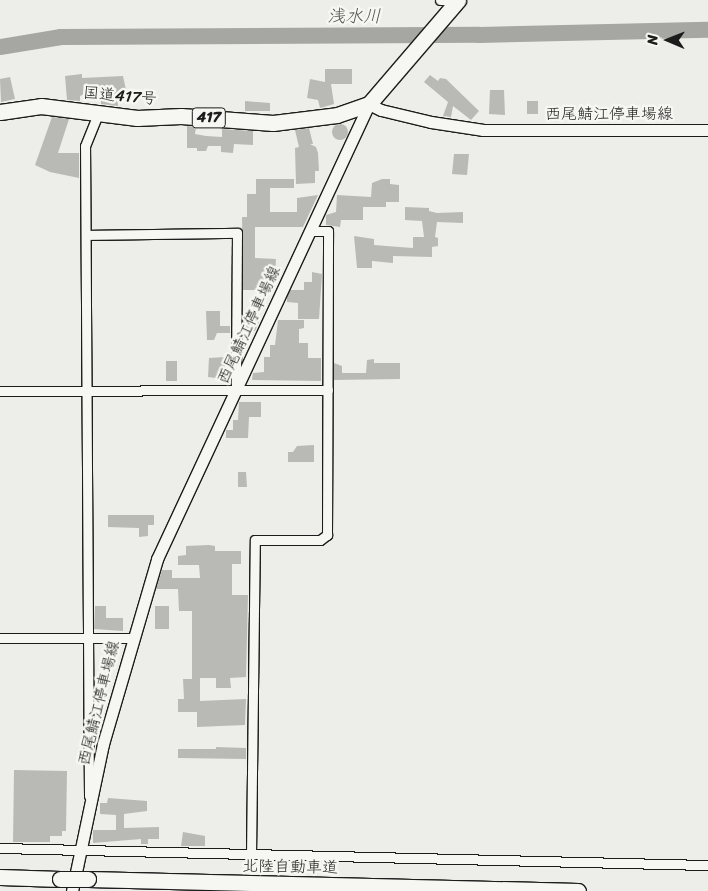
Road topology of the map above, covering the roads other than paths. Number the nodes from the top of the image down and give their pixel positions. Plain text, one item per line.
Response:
1 (451, 3) edge
2 (369, 104) junction
3 (0, 112) edge
4 (98, 114) junction
5 (708, 130) edge
6 (310, 231) junction
7 (88, 234) junction
8 (328, 390) junction
9 (0, 391) edge
10 (87, 391) junction
11 (236, 391) junction
12 (0, 638) edge
13 (86, 638) junction
14 (132, 638) junction
15 (90, 813) junction
16 (0, 848) edge
17 (81, 850) junction
18 (251, 855) junction
19 (708, 865) edge
20 (0, 877) edge
21 (72, 891) edge
22 (578, 891) edge

1 - 2 highway
2 - 4 highway, 国道417号 / 417
2 - 5 main road, 西尾鯖江停車場線
2 - 6 main road, 西尾鯖江停車場線
3 - 4 highway, 国道417号 / 417
4 - 7 street
6 - 8 street
6 - 11 main road, 西尾鯖江停車場線
7 - 10 street
7 - 11 street
8 - 11 street
8 - 18 street
9 - 10 street
10 - 11 street
10 - 13 street
11 - 14 main road, 西尾鯖江停車場線
12 - 13 street
13 - 14 street
13 - 15 street
14 - 15 main road, 西尾鯖江停車場線
15 - 17 main road, 西尾鯖江停車場線
16 - 17 street
17 - 18 street
17 - 21 main road, 西尾鯖江停車場線
18 - 19 street
20 - 22 highway, 北陸自動車道, bridge

